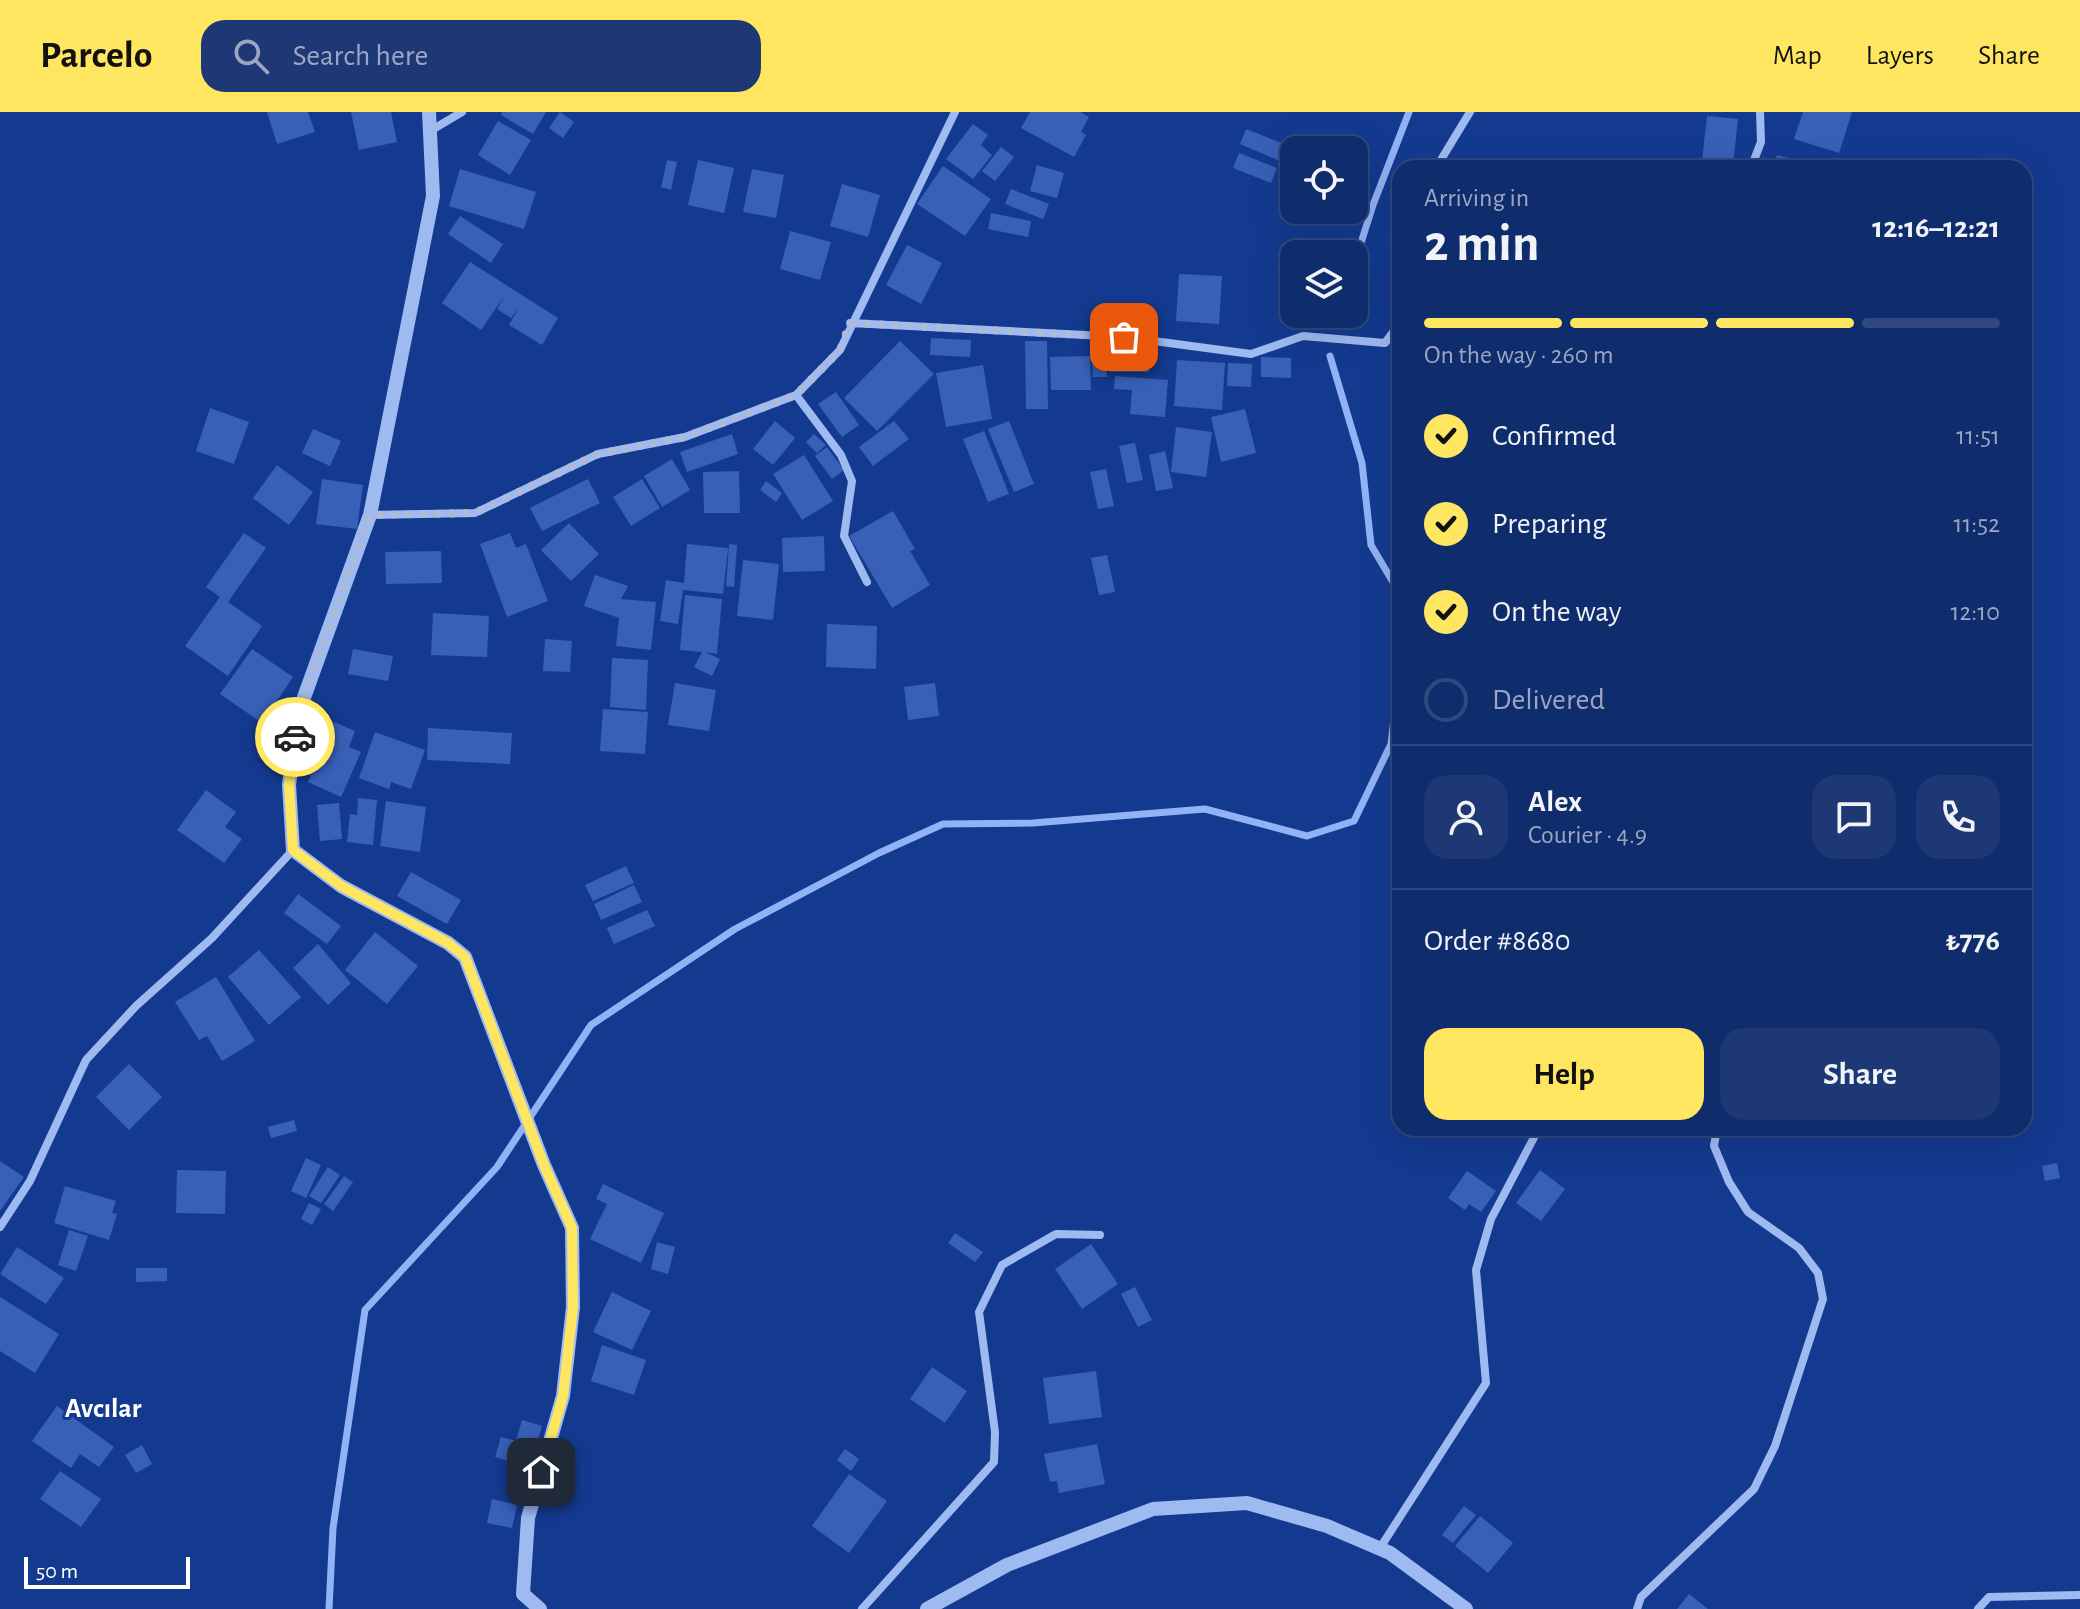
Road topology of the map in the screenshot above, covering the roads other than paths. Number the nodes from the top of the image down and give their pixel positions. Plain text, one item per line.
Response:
1 (429, 112) edge
2 (462, 112) edge
3 (955, 112) edge
4 (1470, 112) edge
5 (1760, 112) edge
6 (429, 132) junction
7 (1441, 160) edge
8 (1754, 160) edge
9 (850, 323) junction
10 (1392, 334) edge
11 (796, 395) junction
12 (370, 515) junction
13 (867, 582) dead end
14 (293, 850) junction
15 (1535, 1136) edge
16 (1716, 1136) edge
17 (0, 1227) edge
18 (1100, 1235) dead end
19 (1380, 1548) junction
20 (2080, 1595) edge
21 (540, 1609) edge
22 (862, 1609) edge
23 (927, 1609) edge
24 (1466, 1609) edge
25 (1637, 1609) edge
26 (1978, 1609) edge

1 - 6 street
2 - 6 street
3 - 9 street
4 - 7 street
5 - 8 street
6 - 12 street
9 - 10 street
9 - 11 street
11 - 12 street
11 - 13 street
12 - 14 street
14 - 17 street
14 - 21 street
15 - 19 street
16 - 25 street
18 - 22 street
19 - 23 street
19 - 24 street
20 - 26 street

